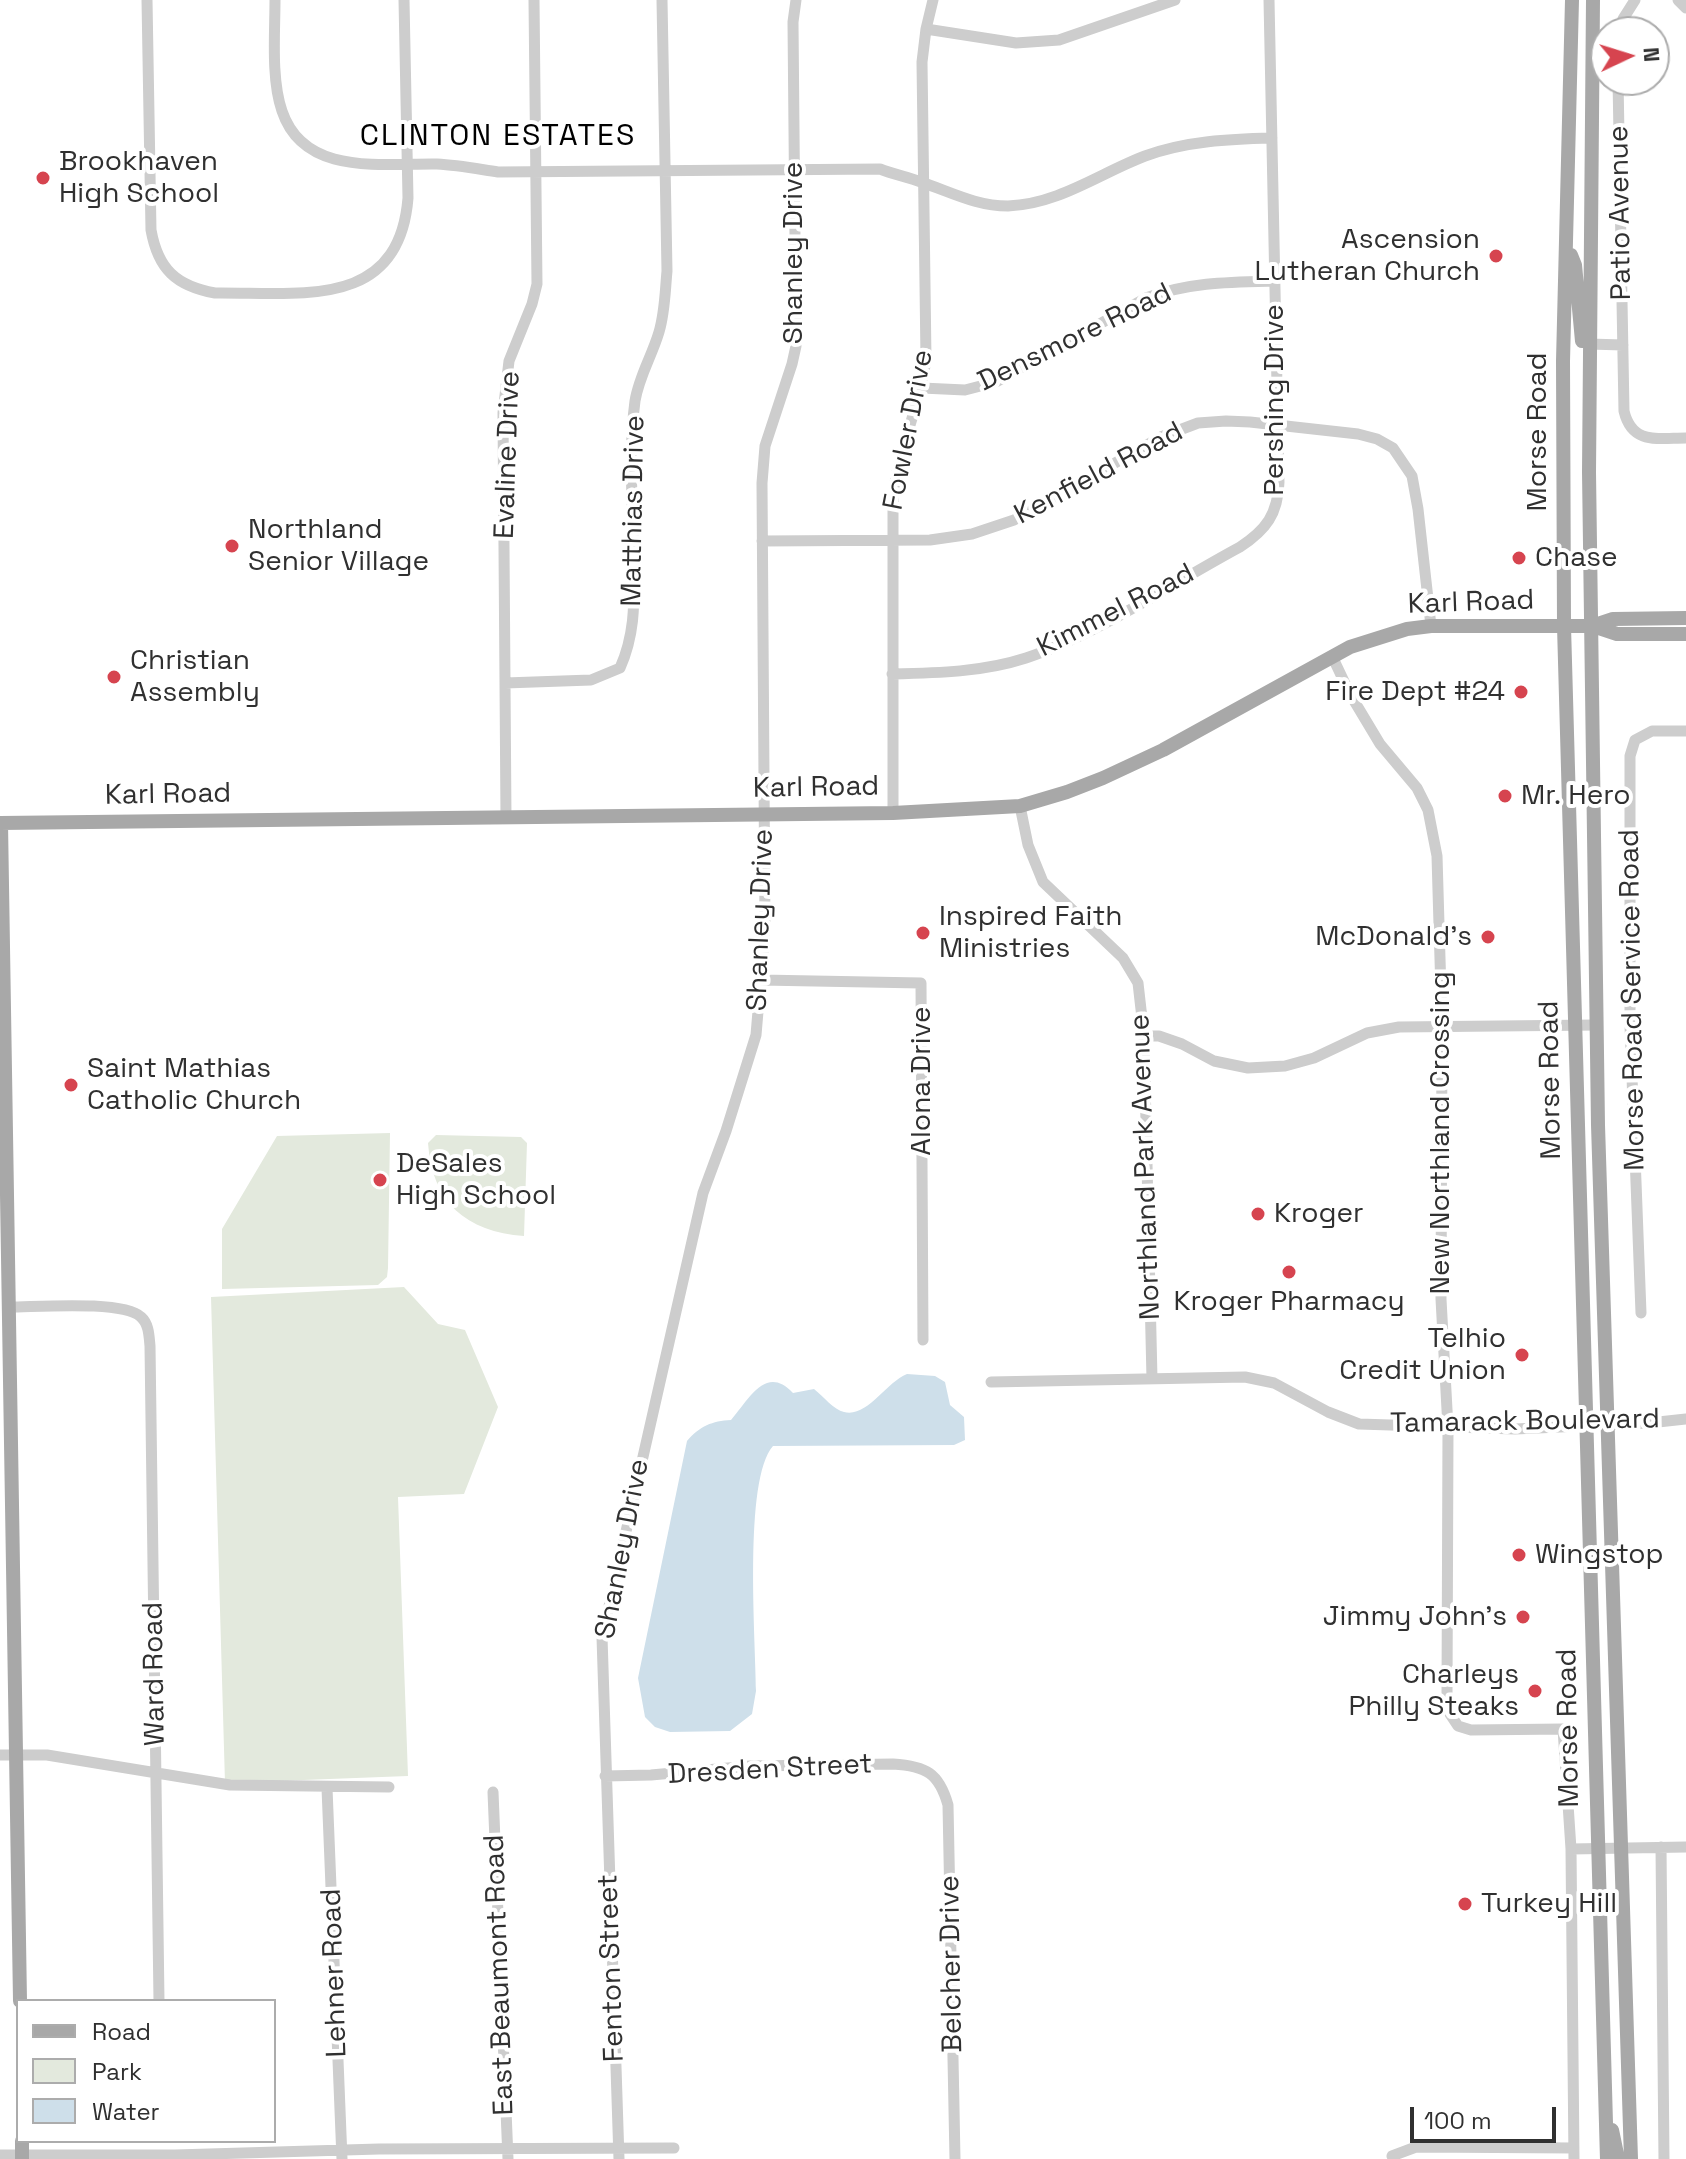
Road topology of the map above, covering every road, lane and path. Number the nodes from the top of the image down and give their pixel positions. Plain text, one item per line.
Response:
1 (147, 0) edge
2 (275, 0) edge
3 (404, 0) edge
4 (534, 0) edge
5 (662, 0) edge
6 (796, 0) edge
7 (933, 0) edge
8 (1175, 0) edge
9 (1269, 0) edge
10 (1572, 0) edge
11 (1593, 0) edge
12 (1678, 0) edge
13 (1686, 8) edge
14 (926, 29) junction
15 (1618, 96) edge
16 (1272, 138) junction
17 (407, 165) junction
18 (795, 169) junction
19 (665, 170) junction
20 (536, 172) junction
21 (923, 182) junction
22 (1566, 245) junction
23 (1275, 281) junction
24 (1589, 344) junction
25 (1623, 345) junction
26 (922, 388) junction
27 (1277, 425) junction
28 (1686, 438) edge
29 (1275, 512) joint
30 (762, 541) junction
31 (891, 541) junction
32 (1686, 618) edge
33 (1431, 626) junction
34 (1564, 626) junction
35 (1592, 626) junction
36 (1686, 634) edge
37 (1332, 656) junction
38 (892, 674) junction
39 (505, 683) junction
40 (1686, 731) edge
41 (1020, 806) junction
42 (893, 813) junction
43 (764, 814) junction
44 (506, 818) junction
45 (1, 823) edge
46 (761, 980) junction
47 (1575, 1025) junction
48 (1597, 1025) junction
49 (1442, 1027) junction
50 (1144, 1036) junction
51 (3, 1144) edge
52 (10, 1307) junction
53 (1641, 1313) dead end
54 (923, 1340) dead end
55 (1152, 1379) junction
56 (991, 1382) dead end
57 (1686, 1419) edge
58 (1587, 1425) junction
59 (1608, 1425) junction
60 (1448, 1428) junction
61 (6, 1463) edge
62 (16, 1754) junction
63 (0, 1755) edge
64 (156, 1774) junction
65 (932, 1774) joint
66 (605, 1776) junction
67 (389, 1787) dead end
68 (327, 1788) junction
69 (493, 1792) dead end
70 (1661, 1847) junction
71 (1686, 1847) edge
72 (1598, 1848) junction
73 (1622, 1848) junction
74 (1571, 1849) junction
75 (20, 1999) edge
76 (159, 1999) edge
77 (1607, 2119) junction
78 (674, 2148) dead end
79 (22, 2151) edge
80 (162, 2151) edge
81 (1574, 2153) edge
82 (619, 2154) edge
83 (0, 2155) edge
84 (342, 2155) edge
85 (508, 2155) edge
86 (1392, 2156) dead end
87 (955, 2159) edge
88 (1607, 2159) edge
89 (1618, 2159) edge
90 (1631, 2159) edge
91 (1664, 2159) edge

1 - 17 street
2 - 17 street
3 - 17 street
4 - 20 street, Evaline Drive
5 - 19 street, Matthias Drive
6 - 18 street, Shanley Drive
7 - 14 street, Fowler Drive
8 - 14 street
9 - 16 street, Pershing Drive
10 - 22 main road, Morse Road
11 - 24 main road, Morse Road
12 - 13 street
14 - 21 street, Fowler Drive
15 - 25 street, Patio Avenue
16 - 21 street
16 - 23 street, Pershing Drive
17 - 20 street
18 - 19 street
18 - 21 street
18 - 30 street, Shanley Drive
19 - 20 street
19 - 39 street, Matthias Drive
20 - 39 street, Evaline Drive
21 - 26 street, Fowler Drive
22 - 24 main road
22 - 34 main road, Morse Road
23 - 26 street, Densmore Road
23 - 27 street, Pershing Drive
24 - 25 street
24 - 35 main road, Morse Road
25 - 28 street, Patio Avenue
26 - 31 street, Fowler Drive
27 - 29 street, Pershing Drive
27 - 31 street, Kenfield Road
27 - 33 street, Kenfield Road
29 - 38 street, Kimmel Road
30 - 31 street, Kenfield Road
30 - 43 street, Shanley Drive
31 - 38 street, Fowler Drive
32 - 35 main road, Karl Road
33 - 34 main road, Karl Road
33 - 37 main road, Karl Road
34 - 35 main road, Karl Road
34 - 47 main road, Morse Road
35 - 36 main road, Karl Road
35 - 48 main road, Morse Road
37 - 41 main road, Karl Road
37 - 49 street, New Northland Crossing
38 - 42 street, Fowler Drive
39 - 44 street, Evaline Drive
40 - 53 street, Morse Road Service Road
41 - 42 main road, Karl Road
41 - 50 street, Northland Park Avenue
42 - 43 main road, Karl Road
43 - 44 main road, Karl Road
43 - 46 street, Shanley Drive
44 - 45 main road, Karl Road
45 - 51 main road
46 - 54 street, Alona Drive
46 - 66 street, Shanley Drive
47 - 48 street
47 - 49 street
47 - 58 main road, Morse Road
48 - 59 main road, Morse Road
49 - 50 street
49 - 60 street, New Northland Crossing
50 - 55 street, Northland Park Avenue
51 - 52 main road
52 - 61 main road
52 - 64 street, Ward Road
55 - 56 street, Tamarack Boulevard
55 - 60 street, Tamarack Boulevard
57 - 59 street, Tamarack Boulevard
58 - 59 street, Tamarack Boulevard
58 - 60 street, Tamarack Boulevard
58 - 72 main road, Morse Road
59 - 73 main road, Morse Road
60 - 74 street, New Northland Crossing
61 - 62 main road
62 - 63 street
62 - 64 street
62 - 75 main road
64 - 68 street
64 - 76 street, Ward Road
65 - 66 street, Dresden Street
65 - 87 street, Belcher Drive
66 - 82 street, Fenton Street
67 - 68 street
68 - 84 street, Lehner Road
69 - 85 street, East Beaumont Road
70 - 71 street
70 - 73 street
70 - 91 street
72 - 73 street
72 - 74 street
72 - 77 main road, Morse Road
73 - 90 main road, Morse Road
74 - 81 street
77 - 88 main road, Morse Road
77 - 89 main road
78 - 82 street
79 - 80 street
79 - 83 street
80 - 84 street
81 - 86 street
82 - 85 street
84 - 85 street

